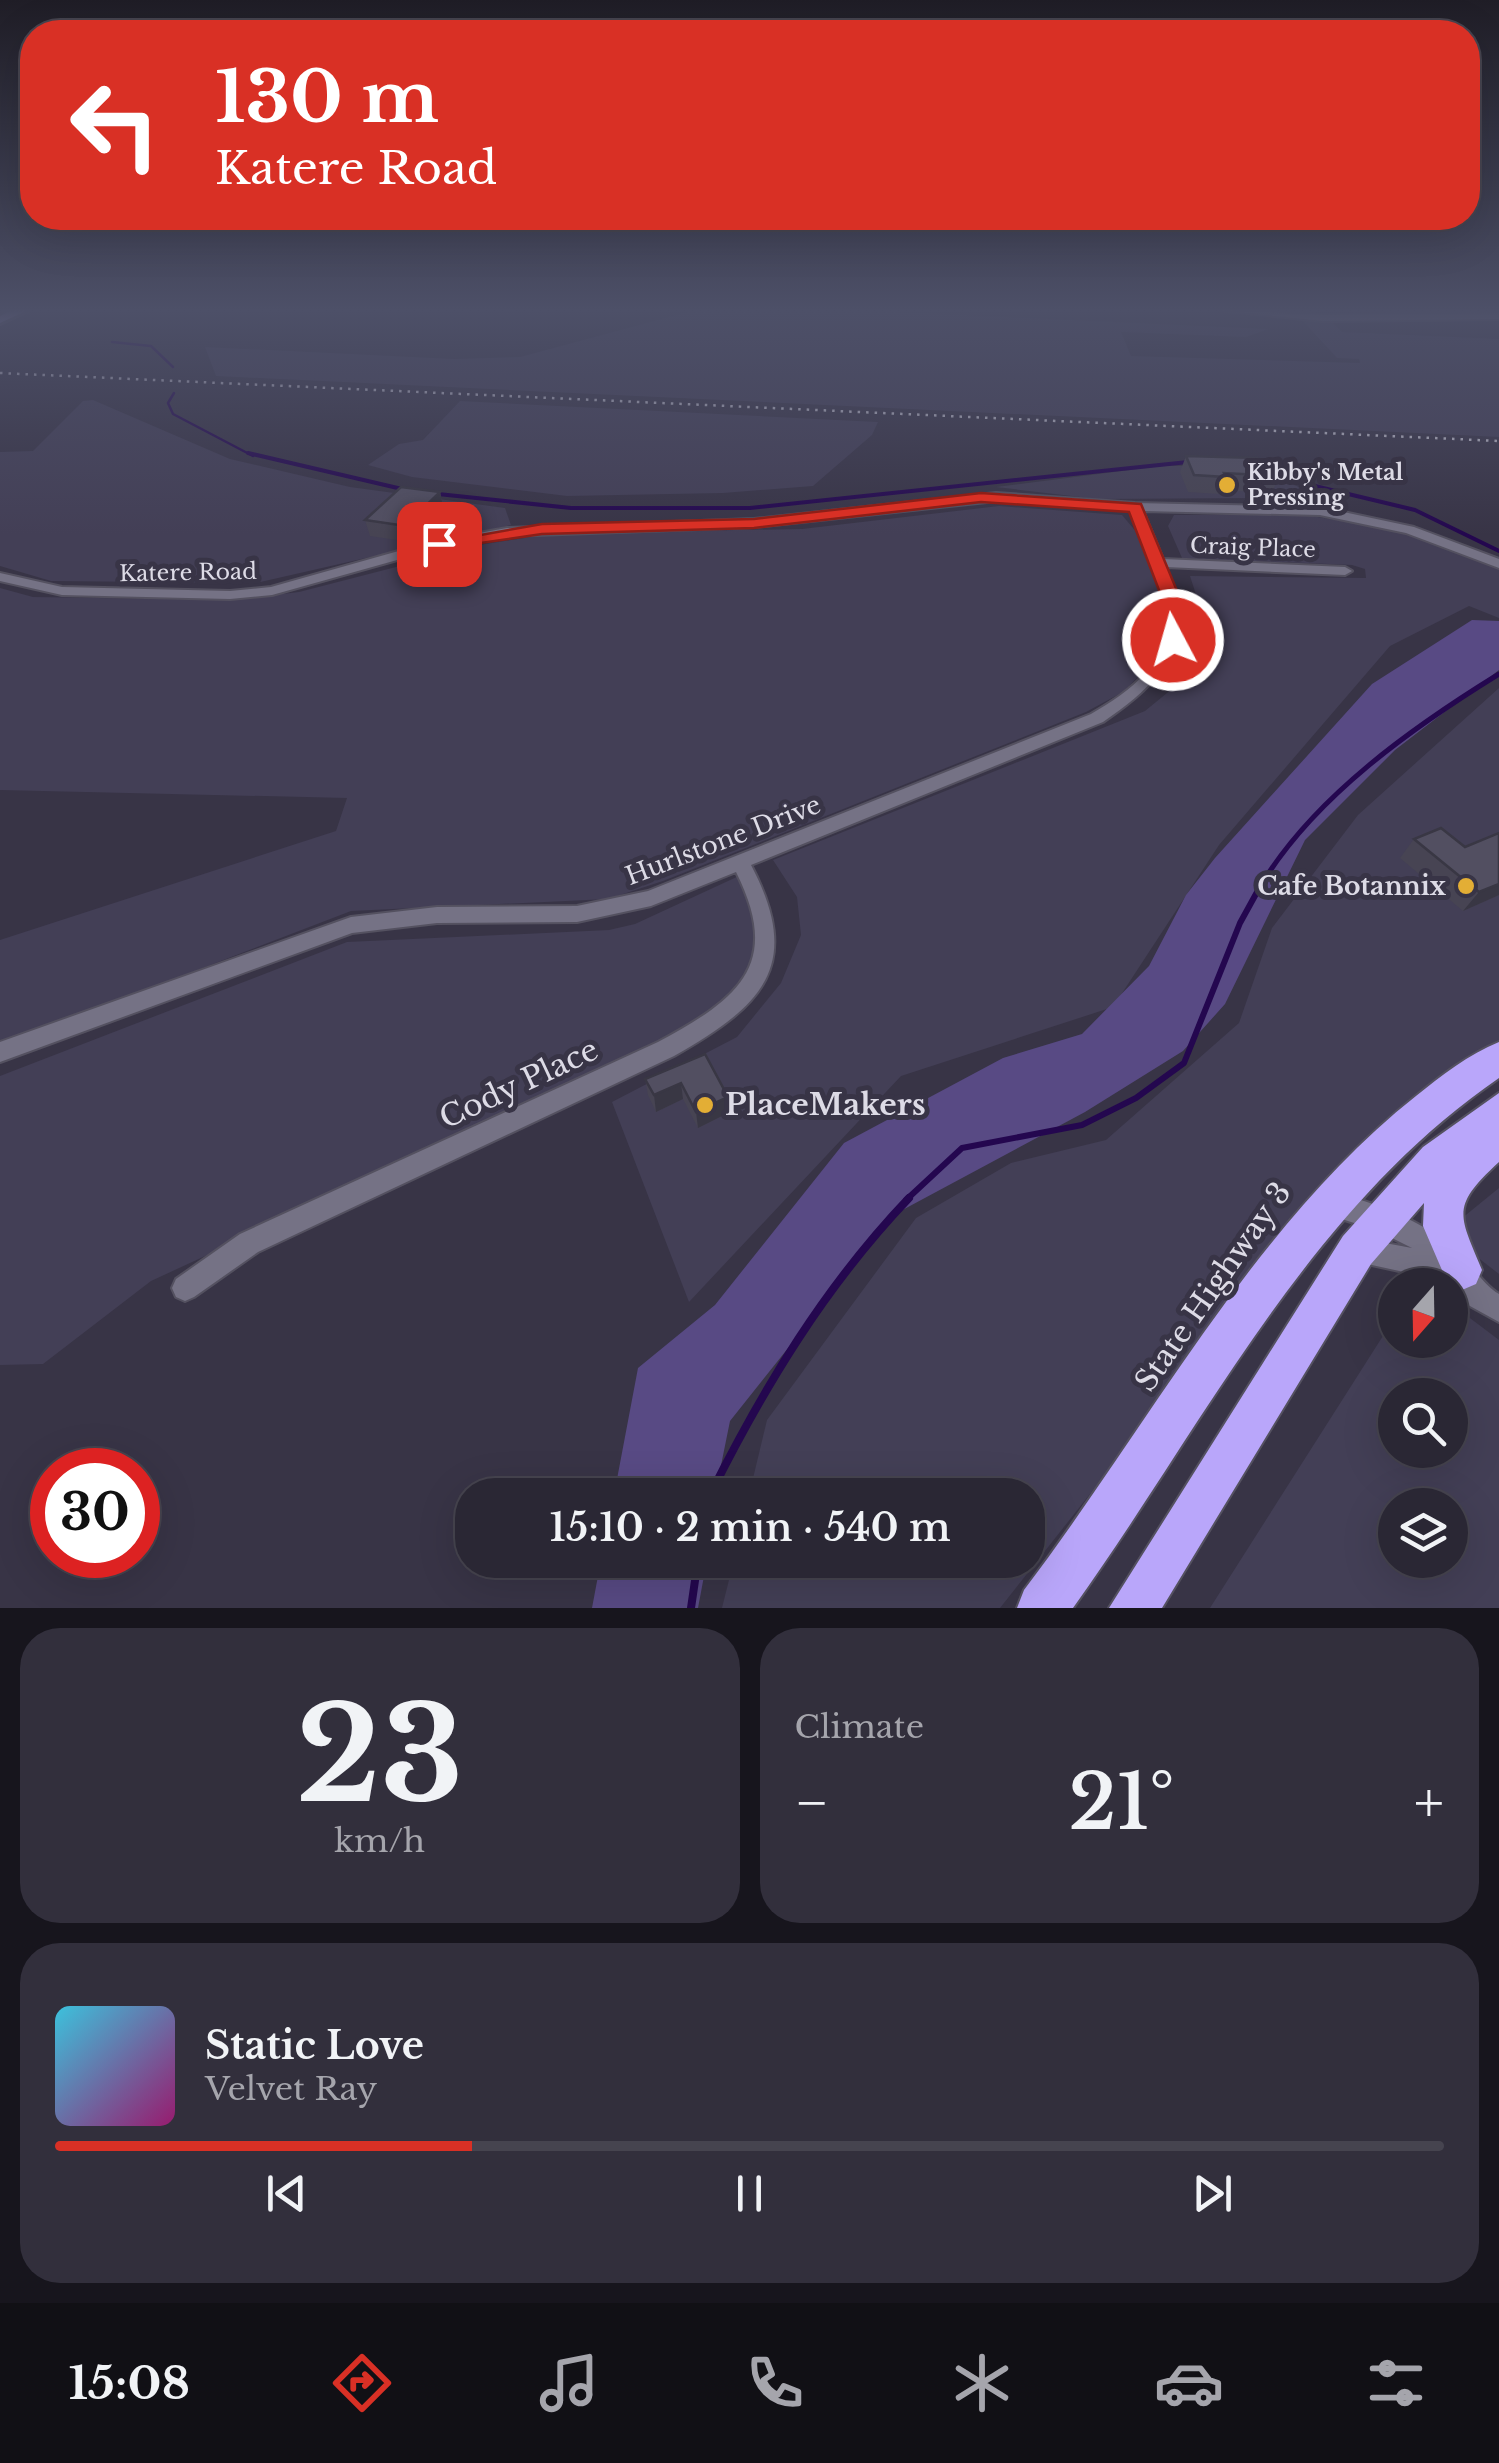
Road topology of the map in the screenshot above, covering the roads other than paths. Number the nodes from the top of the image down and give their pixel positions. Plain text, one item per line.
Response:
1 (1135, 507) junction
2 (1158, 563) junction
3 (1499, 564) edge
4 (1345, 571) dead end
5 (0, 577) edge
6 (740, 862) junction
7 (0, 1052) edge
8 (1499, 1058) edge
9 (1499, 1110) edge
10 (1499, 1138) edge
11 (1327, 1202) junction
12 (1382, 1216) junction
13 (1357, 1250) junction
14 (185, 1288) dead end
15 (1480, 1291) edge
16 (1042, 1608) edge
17 (1134, 1608) edge

1 - 2 street, Hurlstone Drive
1 - 3 street, Katere Road
1 - 5 street, Katere Road
2 - 4 street, Craig Place
2 - 6 street, Hurlstone Drive
6 - 7 street, Hurlstone Drive
6 - 14 street, Cody Place
8 - 11 highway, State Highway 3
9 - 12 highway
10 - 15 highway
11 - 12 street
11 - 16 highway, State Highway 3
12 - 13 highway
12 - 15 street
13 - 15 street
13 - 17 highway

